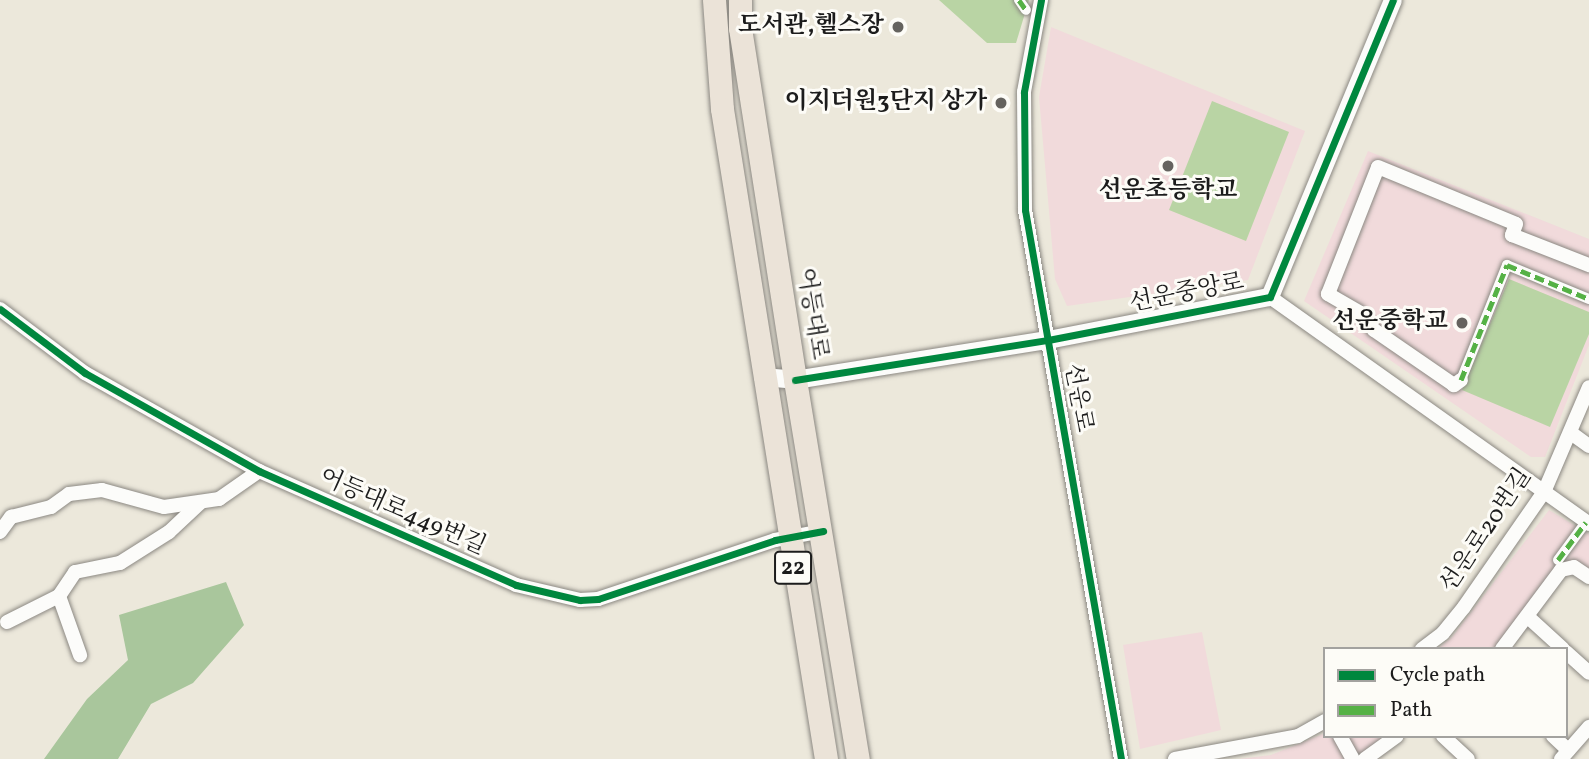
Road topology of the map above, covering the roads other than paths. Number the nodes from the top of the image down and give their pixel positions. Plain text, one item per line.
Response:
1 (714, 0) edge
2 (740, 0) edge
3 (1019, 0) edge
4 (1041, 0) edge
5 (1393, 0) edge
6 (1026, 10) dead end
7 (1589, 265) edge
8 (1270, 297) junction
9 (1589, 299) edge
10 (0, 309) edge
11 (1048, 341) junction
12 (763, 377) junction
13 (795, 380) junction
14 (1461, 380) joint
15 (1589, 387) edge
16 (1571, 433) junction
17 (1589, 446) edge
18 (259, 471) junction
19 (1544, 492) junction
20 (201, 502) junction
21 (1587, 523) edge
22 (823, 531) junction
23 (0, 532) edge
24 (788, 537) junction
25 (1558, 560) dead end
26 (1589, 578) edge
27 (60, 596) junction
28 (1528, 617) junction
29 (7, 622) dead end
30 (1425, 647) edge
31 (1504, 647) edge
32 (1561, 647) edge
33 (1568, 654) edge
34 (80, 655) dead end
35 (1589, 673) edge
36 (1323, 721) edge
37 (1589, 727) edge
38 (1341, 738) edge
39 (1393, 738) edge
40 (1445, 738) edge
41 (1554, 738) edge
42 (1564, 755) edge
43 (826, 759) edge
44 (858, 759) edge
45 (1121, 759) edge
46 (1175, 759) edge
47 (1353, 759) edge
48 (1365, 759) edge
49 (1468, 759) edge

1 - 12 main road, 22
2 - 13 main road, 어등대로 / 22
3 - 6 street
4 - 11 street, 선운로
5 - 8 street, 선운중앙로
7 - 14 street
8 - 11 street, 선운중앙로
8 - 19 street
9 - 14 street
10 - 18 street, 어등대로449번길
11 - 13 street, 선운중앙로
11 - 45 street, 선운로
12 - 13 street, 선운중앙로
12 - 24 main road, 22
13 - 22 main road, 어등대로 / 22
15 - 16 street, 선운로20번길
16 - 17 street
16 - 19 street, 선운로20번길
18 - 20 street
18 - 24 street, 어등대로449번길
19 - 21 street
19 - 30 street, 선운로20번길
20 - 23 street
20 - 27 street
21 - 25 street
22 - 24 street, 어등대로449번길
22 - 44 main road, 어등대로 / 22
24 - 43 main road, 22
26 - 28 street
27 - 29 street
27 - 34 street
28 - 31 street
28 - 32 street
33 - 35 street
36 - 46 street
37 - 42 street
38 - 47 street
39 - 48 street
40 - 49 street
41 - 42 street

